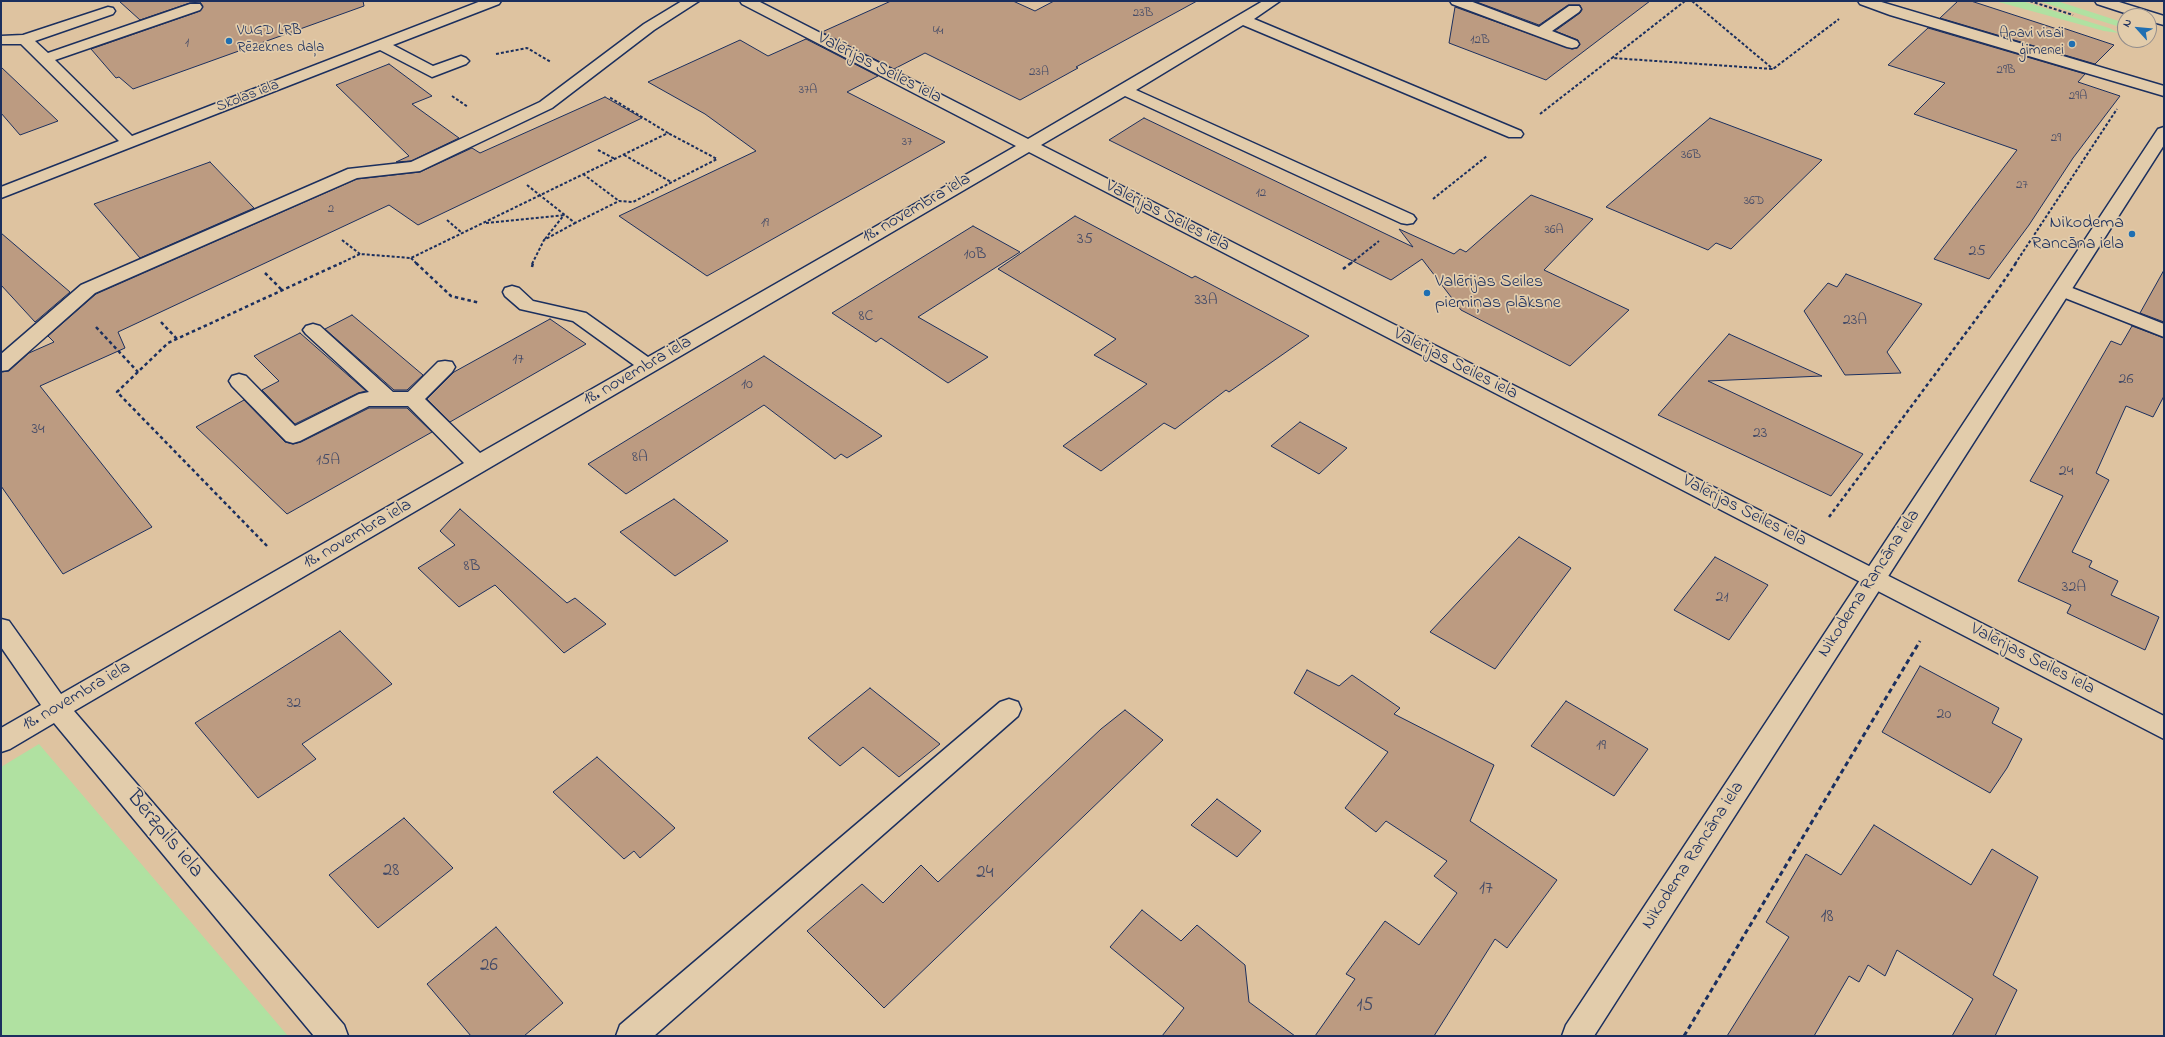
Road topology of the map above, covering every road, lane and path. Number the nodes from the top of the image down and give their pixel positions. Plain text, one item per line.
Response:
1 (494, 1) edge
2 (692, 1) edge
3 (746, 1) edge
4 (1273, 1) edge
5 (1457, 1) edge
6 (1685, 1) edge
7 (1692, 1) edge
8 (1865, 1) edge
9 (2102, 1) edge
10 (470, 4) edge
11 (195, 7) dead end
12 (1574, 9) dead end
13 (108, 11) dead end
14 (1242, 19) junction
15 (1840, 19) dead end
16 (2164, 21) edge
17 (1541, 32) junction
18 (25, 39) junction
19 (1, 40) edge
20 (1572, 44) dead end
21 (381, 45) junction
22 (496, 54) dead end
23 (45, 58) junction
24 (1612, 58) junction
25 (461, 61) dead end
26 (1773, 69) junction
27 (581, 79) junction
28 (2135, 82) junction
29 (1124, 90) junction
30 (2164, 91) edge
31 (2164, 132) edge
32 (668, 133) junction
33 (1515, 134) junction
34 (130, 143) junction
35 (1026, 145) junction
36 (598, 150) dead end
37 (624, 155) junction
38 (615, 159) junction
39 (583, 174) junction
40 (671, 182) junction
41 (527, 185) dead end
42 (1, 193) edge
43 (540, 195) junction
44 (619, 201) junction
45 (565, 215) junction
46 (1407, 219) junction
47 (447, 220) dead end
48 (484, 223) junction
49 (575, 223) junction
50 (462, 233) junction
51 (342, 240) dead end
52 (544, 240) junction
53 (360, 254) junction
54 (410, 258) junction
55 (265, 273) dead end
56 (532, 274) dead end
57 (282, 290) junction
58 (2062, 290) junction
59 (512, 292) dead end
60 (1314, 292) junction
61 (73, 302) junction
62 (481, 304) dead end
63 (161, 322) dead end
64 (313, 330) dead end
65 (2164, 331) edge
66 (177, 339) junction
67 (1, 365) edge
68 (648, 366) junction
69 (445, 367) dead end
70 (138, 372) junction
71 (239, 381) dead end
72 (387, 398) junction
73 (413, 399) junction
74 (479, 465) junction
75 (1809, 545) junction
76 (293, 572) junction
77 (1873, 579) junction
78 (1939, 612) junction
79 (1, 628) edge
80 (57, 708) junction
81 (1009, 709) dead end
82 (2164, 728) edge
83 (1, 741) edge
84 (333, 1036) edge
85 (631, 1036) edge
86 (1577, 1036) edge
87 (1684, 1036) edge

1 - 10 street, Skolas iela
2 - 27 street
3 - 35 street, Valērijas Seiles iela
4 - 14 street, 18. novembra iela
5 - 17 street
6 - 24 path
7 - 26 path
8 - 28 street
9 - 16 street
10 - 21 street, Skolas iela
11 - 23 street
12 - 17 street
13 - 18 street
14 - 29 street, 18. novembra iela
14 - 33 street
15 - 26 path
17 - 20 street
18 - 19 street
18 - 23 street
21 - 25 street
21 - 34 street, Skolas iela
22 - 27 path
23 - 34 street
24 - 26 path
24 - 33 path
27 - 32 path
27 - 61 street
28 - 30 street
28 - 75 path
29 - 35 street, 18. novembra iela
29 - 46 street
31 - 58 street, Nikodema Rancāna iela
32 - 37 path
32 - 40 path
33 - 46 path
34 - 42 street, Skolas iela
35 - 60 street, Valērijas Seiles iela
35 - 68 street, 18. novembra iela
36 - 38 path
37 - 38 path
37 - 40 path
38 - 39 path
39 - 43 path
39 - 44 path
40 - 44 path
41 - 43 path
43 - 45 path
43 - 48 path
44 - 49 path
45 - 48 path
45 - 49 path
45 - 52 path
46 - 60 path
47 - 50 path
48 - 50 path
49 - 52 path
50 - 54 path
51 - 53 path
52 - 56 path
53 - 54 path
53 - 57 path
54 - 62 path
55 - 57 path
57 - 66 path
58 - 65 street
58 - 77 street, Nikodema Rancāna iela
59 - 68 street
60 - 75 street, Valērijas Seiles iela
61 - 67 street
61 - 70 path
63 - 66 path
64 - 72 street
66 - 70 path
68 - 74 street, 18. novembra iela
69 - 73 street
70 - 76 path
71 - 72 street
72 - 73 street
73 - 74 street
74 - 76 street, 18. novembra iela
75 - 77 street, Valērijas Seiles iela
76 - 80 street, 18. novembra iela
77 - 78 street, Valērijas Seiles iela
77 - 86 street, Nikodema Rancāna iela
78 - 82 street, Valērijas Seiles iela
78 - 87 path
79 - 80 street, Bērzpils iela
80 - 83 street, 18. novembra iela
80 - 84 street, Bērzpils iela
81 - 85 street

